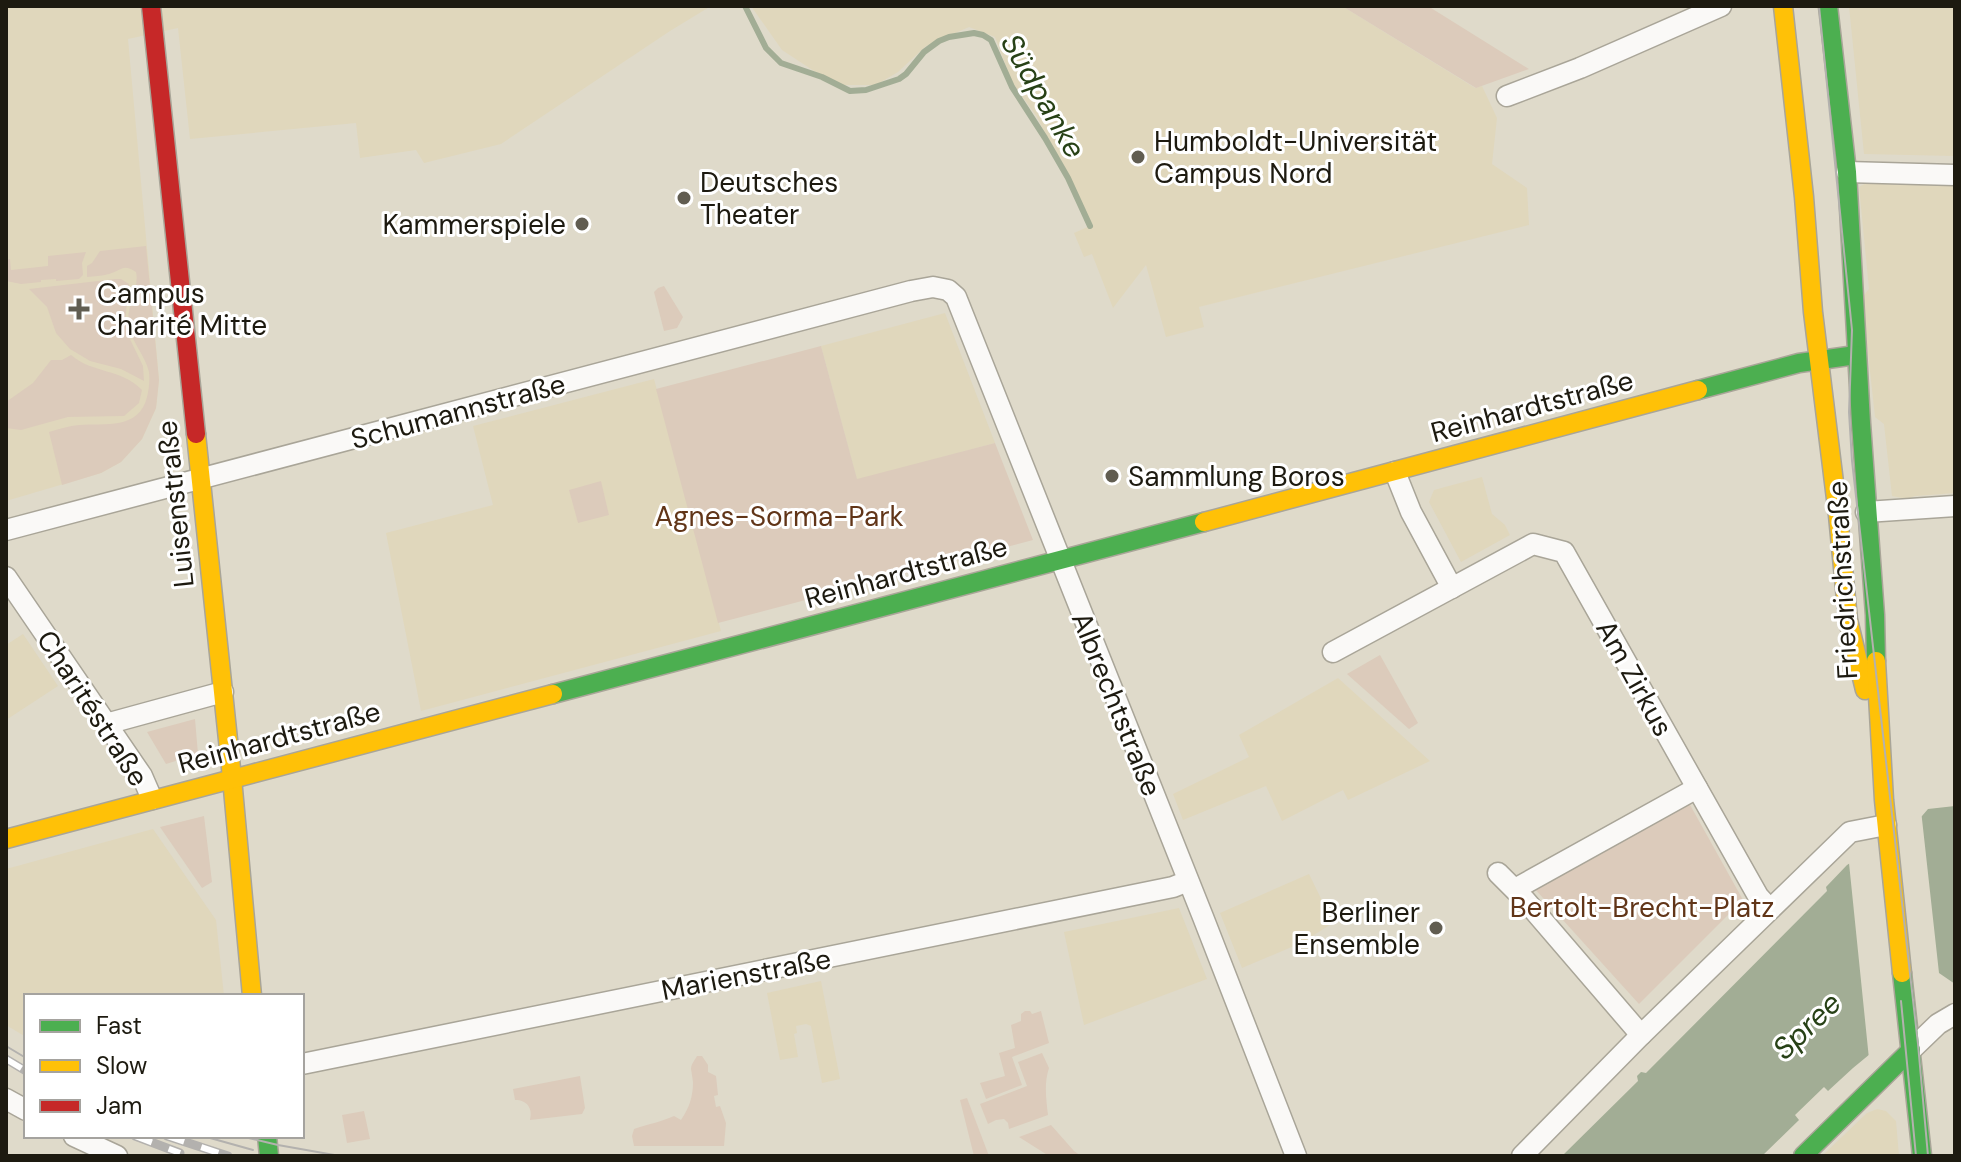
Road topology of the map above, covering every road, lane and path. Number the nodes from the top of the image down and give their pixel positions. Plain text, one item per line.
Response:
1 (151, 6) edge
2 (1721, 6) edge
3 (1783, 6) edge
4 (1828, 6) edge
5 (1507, 96) dead end
6 (1847, 172) junction
7 (1955, 175) edge
8 (911, 291) joint
9 (1856, 355) junction
10 (1820, 360) junction
11 (1395, 472) junction
12 (201, 480) junction
13 (1955, 506) edge
14 (1866, 512) junction
15 (6, 530) edge
16 (1060, 560) junction
17 (6, 577) edge
18 (1452, 588) junction
19 (1333, 652) dead end
20 (223, 692) junction
21 (106, 724) junction
22 (232, 778) junction
23 (1692, 779) junction
24 (152, 799) junction
25 (1884, 800) junction
26 (1886, 826) junction
27 (6, 839) edge
28 (1498, 873) dead end
29 (1188, 881) junction
30 (1515, 889) junction
31 (1770, 909) junction
32 (252, 994) edge
33 (1955, 1014) edge
34 (1641, 1035) junction
35 (1910, 1042) junction
36 (304, 1064) edge
37 (6, 1099) edge
38 (24, 1109) edge
39 (78, 1138) edge
40 (117, 1156) edge
41 (1296, 1156) edge
42 (1522, 1156) edge
43 (1803, 1156) edge
44 (1922, 1156) edge

1 - 12 street, Luisenstraße
2 - 5 street
3 - 10 street, Friedrichstraße
4 - 6 street, Friedrichstraße
6 - 7 street
6 - 9 street, Friedrichstraße
8 - 12 street, Schumannstraße
8 - 16 street, Albrechtstraße
9 - 10 street
9 - 14 street, Friedrichstraße
10 - 11 street, Reinhardtstraße
10 - 25 street, Friedrichstraße
11 - 16 street, Reinhardtstraße
11 - 18 street
12 - 15 street, Schumannstraße
12 - 20 street, Luisenstraße
13 - 14 street
14 - 25 street, Friedrichstraße
16 - 22 street, Reinhardtstraße
16 - 29 street, Albrechtstraße
17 - 21 street, Charitéstraße
18 - 19 street, Am Zirkus
18 - 23 street, Am Zirkus
20 - 21 street
20 - 22 street, Luisenstraße
21 - 24 street, Charitéstraße
22 - 24 street, Reinhardtstraße
22 - 32 street, Luisenstraße
23 - 30 street
23 - 31 street, Am Zirkus
24 - 27 street, Reinhardtstraße
25 - 26 street, Friedrichstraße
26 - 31 street
26 - 35 street, Friedrichstraße
28 - 30 street
29 - 36 street, Marienstraße
29 - 41 street, Albrechtstraße
30 - 34 street
31 - 34 street
33 - 35 street
34 - 42 street
35 - 43 street
35 - 44 street, Friedrichstraße
37 - 38 street
39 - 40 street

